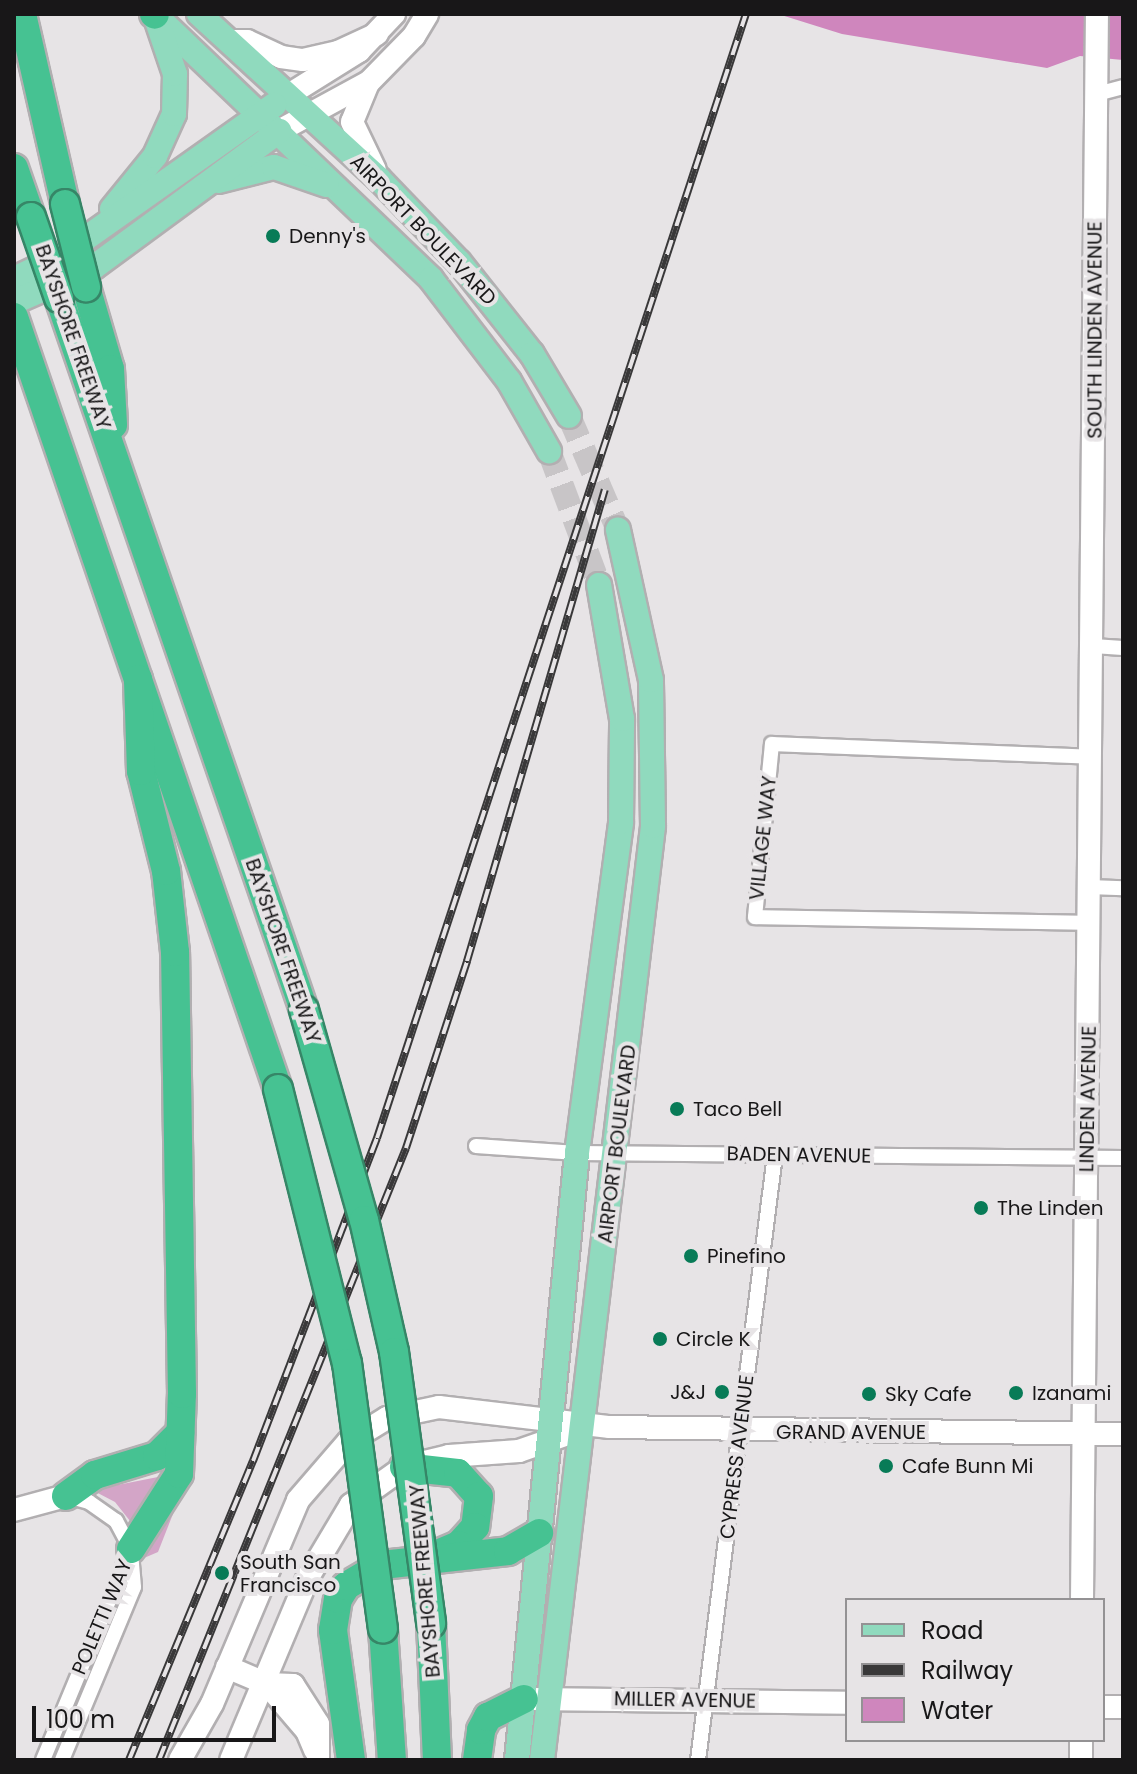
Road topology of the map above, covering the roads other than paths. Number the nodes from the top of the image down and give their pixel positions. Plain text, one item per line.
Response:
1 (22, 14) edge
2 (155, 14) edge
3 (199, 14) edge
4 (394, 14) edge
5 (427, 14) edge
6 (1097, 14) edge
7 (377, 34) junction
8 (230, 41) junction
9 (369, 82) junction
10 (1123, 87) edge
11 (1097, 94) junction
12 (287, 96) junction
13 (260, 113) junction
14 (308, 116) junction
15 (279, 131) junction
16 (14, 168) edge
17 (379, 179) junction
18 (184, 199) junction
19 (370, 216) junction
20 (90, 235) junction
21 (14, 279) edge
22 (14, 302) edge
23 (14, 317) edge
24 (569, 416) tunnel mouth
25 (549, 451) tunnel mouth
26 (114, 454) junction
27 (618, 530) tunnel mouth
28 (599, 585) tunnel mouth
29 (1093, 646) junction
30 (1123, 648) edge
31 (152, 754) junction
32 (1090, 757) junction
33 (1089, 887) junction
34 (1123, 888) edge
35 (1090, 923) junction
36 (476, 1146) dead end
37 (577, 1153) junction
38 (616, 1153) junction
39 (775, 1155) junction
40 (1084, 1158) junction
41 (1123, 1158) edge
42 (552, 1418) junction
43 (579, 1426) junction
44 (740, 1431) junction
45 (180, 1433) junction
46 (1084, 1433) junction
47 (1123, 1434) edge
48 (548, 1445) junction
49 (404, 1467) junction
50 (66, 1496) junction
51 (14, 1510) edge
52 (539, 1533) junction
53 (131, 1549) junction
54 (420, 1560) junction
55 (1082, 1598) edge
56 (227, 1667) junction
57 (267, 1684) junction
58 (537, 1699) junction
59 (705, 1700) junction
60 (845, 1703) edge
61 (299, 1720) junction
62 (251, 1721) junction
63 (43, 1760) edge
64 (62, 1760) edge
65 (180, 1760) edge
66 (231, 1760) edge
67 (318, 1760) edge
68 (351, 1760) edge
69 (392, 1760) edge
70 (437, 1760) edge
71 (477, 1760) edge
72 (517, 1760) edge
73 (542, 1760) edge
74 (698, 1760) edge

1 - 26 highway, bridge
2 - 13 main road, AIRPORT BOULEVARD
2 - 20 main road
3 - 8 main road, AIRPORT BOULEVARD
4 - 7 main road
5 - 9 main road
6 - 11 main road, SOUTH LINDEN AVENUE
7 - 8 main road
7 - 12 main road
8 - 12 main road, AIRPORT BOULEVARD
9 - 14 main road
9 - 17 main road
10 - 11 street
11 - 29 main road, SOUTH LINDEN AVENUE
12 - 13 main road
12 - 14 main road, AIRPORT BOULEVARD
13 - 15 main road, AIRPORT BOULEVARD
13 - 20 main road
14 - 15 main road
14 - 17 main road, AIRPORT BOULEVARD
15 - 18 main road
15 - 19 main road, AIRPORT BOULEVARD
16 - 26 highway, BAYSHORE FREEWAY, bridge
17 - 24 main road, AIRPORT BOULEVARD
18 - 19 main road
18 - 22 main road
19 - 25 main road, AIRPORT BOULEVARD
20 - 21 main road
23 - 31 highway
26 - 70 highway, BAYSHORE FREEWAY, bridge
27 - 38 main road, AIRPORT BOULEVARD
28 - 37 main road, AIRPORT BOULEVARD
29 - 30 street
29 - 32 main road, LINDEN AVENUE
31 - 45 highway
31 - 69 highway, bridge
32 - 33 main road, LINDEN AVENUE
32 - 35 street, VILLAGE WAY
33 - 34 street
33 - 35 main road, LINDEN AVENUE
35 - 40 main road, LINDEN AVENUE
36 - 37 street, BADEN AVENUE
37 - 38 street, BADEN AVENUE
37 - 42 main road, AIRPORT BOULEVARD
38 - 39 street, BADEN AVENUE
38 - 43 main road, AIRPORT BOULEVARD
39 - 40 street, BADEN AVENUE
39 - 44 street, CYPRESS AVENUE
40 - 41 street, BADEN AVENUE
40 - 46 main road, LINDEN AVENUE
42 - 43 main road, GRAND AVENUE
42 - 48 main road, AIRPORT BOULEVARD
42 - 56 main road, GRAND AVENUE
43 - 44 main road, GRAND AVENUE
43 - 48 main road
43 - 58 main road, AIRPORT BOULEVARD
44 - 46 main road, GRAND AVENUE
44 - 59 street, CYPRESS AVENUE
45 - 50 highway
45 - 53 highway
46 - 47 main road, GRAND AVENUE
46 - 55 main road, LINDEN AVENUE
48 - 49 main road
48 - 52 main road, AIRPORT BOULEVARD
49 - 54 highway
49 - 57 main road
50 - 51 main road
50 - 53 street
52 - 54 highway
52 - 58 main road, AIRPORT BOULEVARD
53 - 63 street, POLETTI WAY
53 - 64 street, POLETTI WAY
54 - 68 highway
56 - 57 main road
56 - 65 main road, GRAND AVENUE
57 - 61 main road
57 - 62 main road
57 - 67 main road
58 - 59 main road, MILLER AVENUE
58 - 71 highway
58 - 72 main road, AIRPORT BOULEVARD
58 - 73 main road, AIRPORT BOULEVARD
59 - 60 main road, MILLER AVENUE
59 - 74 street, CYPRESS AVENUE
61 - 62 main road
61 - 67 main road
62 - 66 main road

